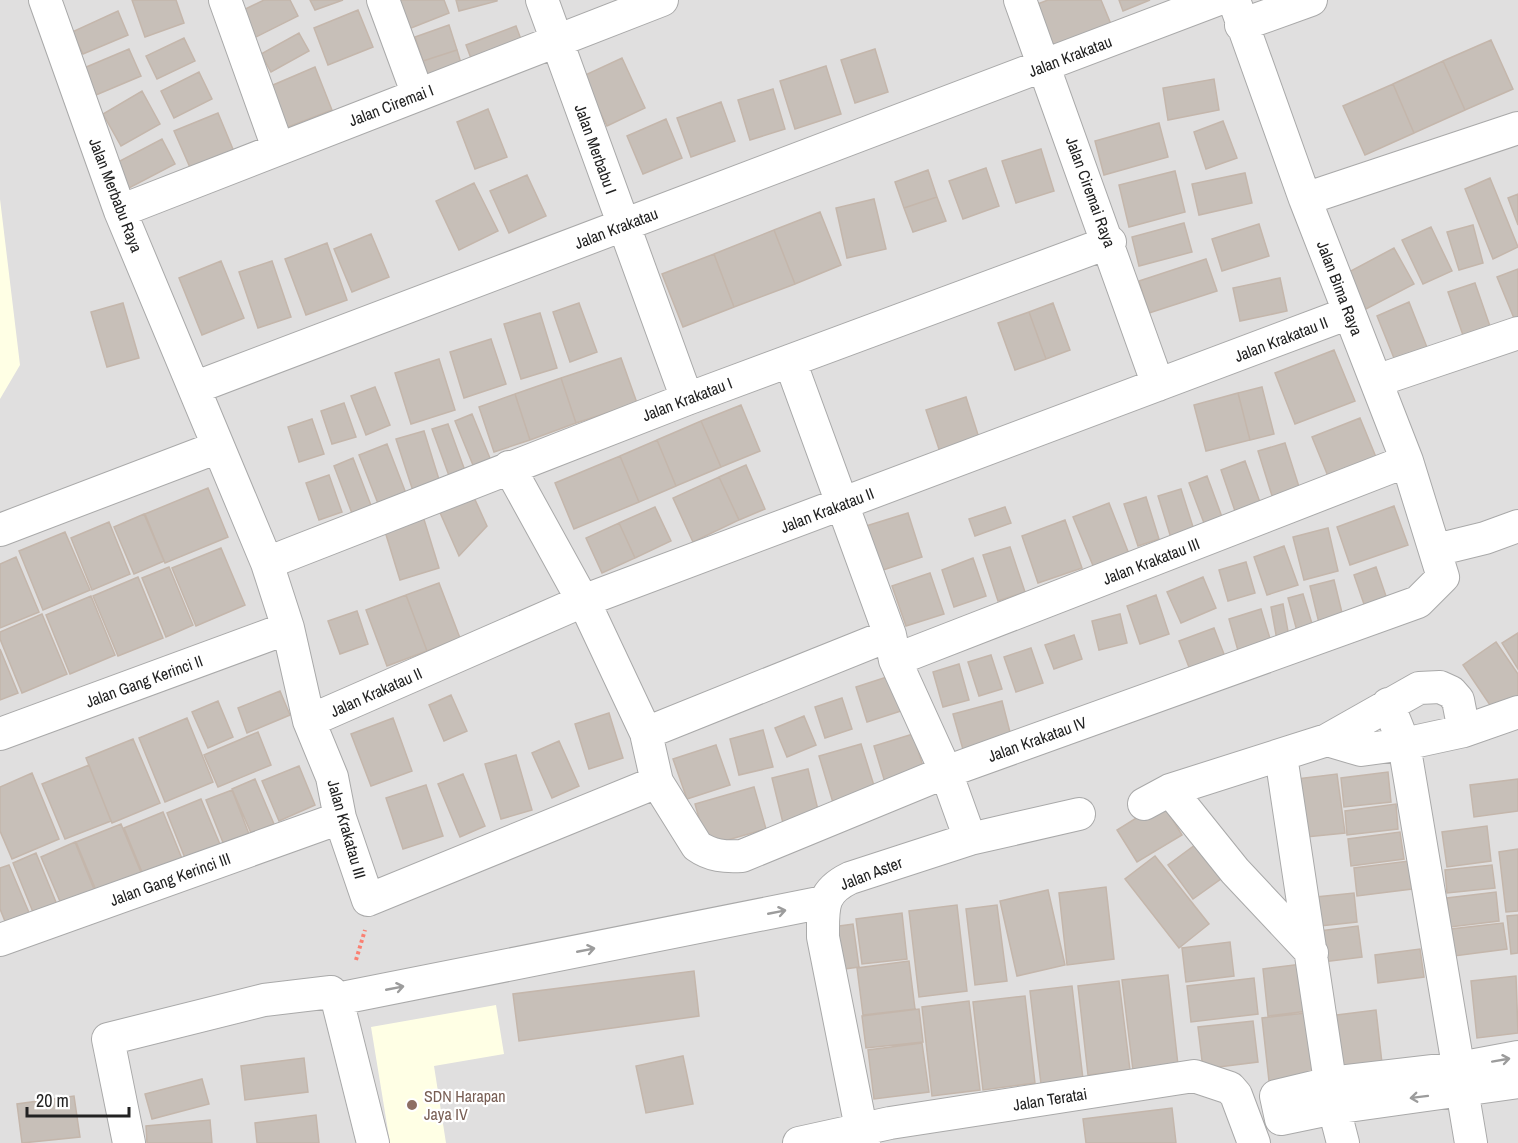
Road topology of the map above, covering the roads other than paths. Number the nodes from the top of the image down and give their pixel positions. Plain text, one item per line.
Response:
1 (45, 0) edge
2 (225, 0) edge
3 (383, 0) edge
4 (542, 0) edge
5 (662, 0) edge
6 (1020, 0) edge
7 (1216, 0) edge
8 (1311, 0) edge
9 (1238, 13) edge
10 (557, 42) junction
11 (1045, 65) junction
12 (418, 95) junction
13 (1518, 128) edge
14 (278, 148) junction
15 (1305, 199) junction
16 (120, 211) junction
17 (623, 225) junction
18 (1110, 243) junction
19 (1349, 313) junction
20 (1518, 333) edge
21 (790, 361) junction
22 (1376, 381) junction
23 (1158, 385) junction
24 (194, 388) junction
25 (687, 399) junction
26 (218, 447) junction
27 (1407, 461) junction
28 (509, 467) junction
29 (841, 505) junction
30 (1518, 526) edge
31 (0, 530) edge
32 (267, 563) junction
33 (1440, 564) junction
34 (583, 601) junction
35 (288, 628) junction
36 (892, 648) junction
37 (1388, 704) junction
38 (1518, 712) edge
39 (309, 721) junction
40 (1464, 731) junction
41 (646, 733) junction
42 (0, 734) edge
43 (1328, 740) junction
44 (1404, 744) junction
45 (1281, 756) junction
46 (946, 772) junction
47 (657, 782) junction
48 (1079, 814) dead end
49 (340, 818) junction
50 (970, 839) junction
51 (824, 903) junction
52 (0, 940) edge
53 (1312, 953) junction
54 (334, 995) junction
55 (1518, 1058) edge
56 (1461, 1079) junction
57 (1518, 1082) edge
58 (1332, 1095) junction
59 (863, 1136) edge
60 (129, 1143) edge
61 (373, 1143) edge
62 (799, 1143) edge
63 (1254, 1143) edge
64 (1343, 1143) edge
65 (1471, 1143) edge

1 - 16 street, Jalan Merbabu Raya
2 - 14 street
3 - 12 street
4 - 10 street, Jalan Merbabu I
5 - 10 street, Jalan Ciremai I
6 - 11 street, Jalan Ciremai Raya
7 - 11 street, Jalan Krakatau
8 - 9 street
9 - 15 street, Jalan Bima Raya
10 - 12 street, Jalan Ciremai I
10 - 17 street, Jalan Merbabu I
11 - 17 street, Jalan Krakatau
11 - 18 street, Jalan Ciremai Raya
12 - 14 street, Jalan Ciremai I
13 - 15 street
14 - 16 street, Jalan Ciremai I
15 - 19 street, Jalan Bima Raya
16 - 24 street, Jalan Merbabu Raya
17 - 24 street, Jalan Krakatau
17 - 25 street, Jalan Merbabu I
18 - 21 street, Jalan Krakatau I
18 - 23 street, Jalan Ciremai Raya
19 - 22 street, Jalan Bima Raya
19 - 23 street, Jalan Krakatau II
20 - 22 street
21 - 25 street, Jalan Krakatau I
21 - 29 street
22 - 27 street, Jalan Bima Raya
23 - 29 street, Jalan Krakatau II
24 - 26 street
25 - 28 street, Jalan Krakatau I
26 - 31 street
26 - 32 street
27 - 33 street, Jalan Bima Raya
27 - 36 street, Jalan Krakatau III
28 - 32 street, Jalan Krakatau I
28 - 34 street, Jalan Krakatau IV
29 - 34 street, Jalan Krakatau II
29 - 36 street
30 - 33 street
32 - 35 street, Jalan Krakatau III
33 - 46 street, Jalan Krakatau IV
34 - 39 street, Jalan Krakatau II
34 - 41 street, Jalan Krakatau IV
35 - 39 street, Jalan Krakatau III
35 - 42 street, Jalan Gang Kerinci II
36 - 41 street, Jalan Krakatau III
36 - 46 street
37 - 40 street
37 - 43 street
37 - 44 street
38 - 40 street
39 - 49 street, Jalan Krakatau III
40 - 44 street
41 - 47 street, Jalan Krakatau IV
43 - 44 street
43 - 45 street
44 - 56 street
45 - 53 street
45 - 53 street
46 - 47 street, Jalan Krakatau IV
46 - 50 street
47 - 49 street, Jalan Krakatau III
48 - 50 street, Jalan Aster
49 - 52 street, Jalan Gang Kerinci III
50 - 51 street, Jalan Aster
54 -> 51 street
51 - 59 street, Jalan Aster
53 - 58 street
54 - 60 street
54 - 61 street
56 -> 55 street
56 - 57 street
56 - 58 street
56 - 65 street
58 - 64 street
59 - 62 street, Jalan Teratai
59 - 63 street, Jalan Teratai

